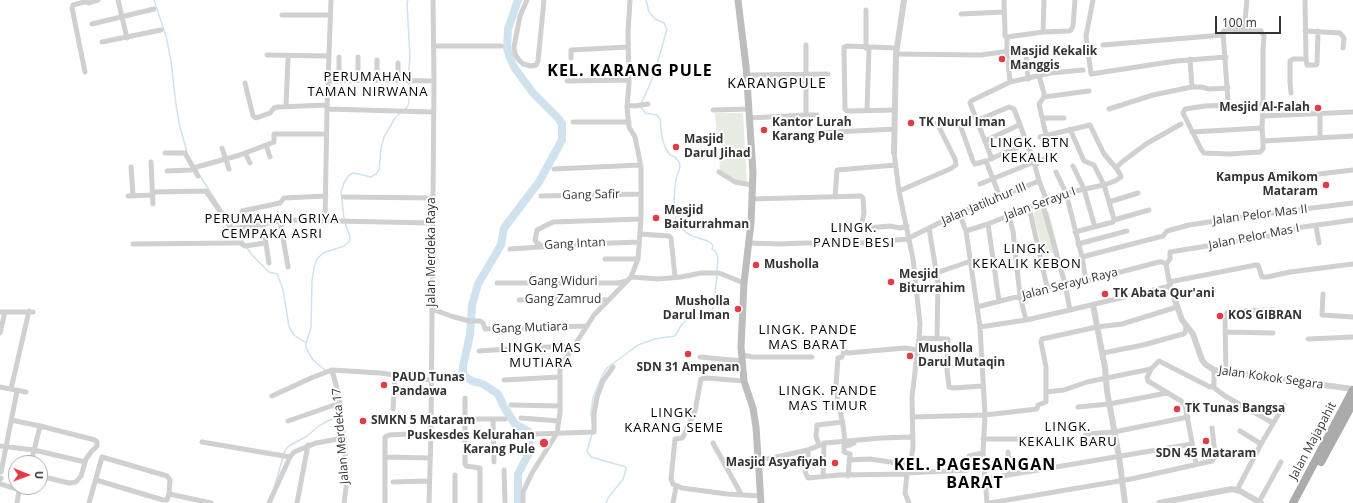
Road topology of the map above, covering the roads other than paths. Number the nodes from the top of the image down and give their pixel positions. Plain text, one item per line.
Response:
1 (98, 0) edge
2 (118, 0) edge
3 (331, 0) edge
4 (433, 0) edge
5 (526, 0) edge
6 (544, 0) edge
7 (630, 0) edge
8 (738, 0) edge
9 (904, 0) edge
10 (1004, 0) edge
11 (1044, 0) edge
12 (1075, 0) edge
13 (1093, 0) edge
14 (1247, 0) edge
15 (1305, 0) edge
16 (84, 1) edge
17 (154, 10) dead end
18 (866, 10) dead end
19 (1004, 12) junction
20 (961, 14) dead end
21 (282, 15) dead end
22 (330, 15) junction
23 (122, 17) junction
24 (92, 24) dead end
25 (161, 30) dead end
26 (1244, 30) junction
27 (1305, 31) junction
28 (1318, 31) junction
29 (1043, 32) junction
30 (1223, 36) junction
31 (1007, 37) junction
32 (127, 38) junction
33 (102, 42) dead end
34 (806, 44) dead end
35 (1103, 45) dead end
36 (434, 46) junction
37 (501, 46) dead end
38 (628, 47) junction
39 (868, 48) junction
40 (1343, 48) dead end
41 (896, 51) junction
42 (1007, 51) junction
43 (267, 55) dead end
44 (328, 56) junction
45 (339, 57) dead end
46 (358, 57) dead end
47 (1226, 57) junction
48 (571, 58) dead end
49 (288, 59) dead end
50 (1190, 59) junction
51 (1306, 59) junction
52 (377, 60) dead end
53 (398, 63) dead end
54 (1083, 70) dead end
55 (85, 72) dead end
56 (828, 74) dead end
57 (806, 75) junction
58 (747, 76) junction
59 (1039, 76) junction
60 (1028, 79) junction
61 (358, 80) junction
62 (377, 80) junction
63 (398, 80) junction
64 (629, 80) junction
65 (328, 81) junction
66 (339, 81) junction
67 (434, 81) junction
68 (567, 81) dead end
69 (1010, 82) junction
70 (245, 83) dead end
71 (1192, 87) junction
72 (1228, 88) junction
73 (1089, 91) dead end
74 (1292, 93) dead end
75 (1044, 97) junction
76 (1228, 101) dead end
77 (1263, 104) junction
78 (643, 105) dead end
79 (286, 106) junction
80 (627, 106) junction
81 (327, 107) junction
82 (749, 109) junction
83 (1109, 109) dead end
84 (713, 110) dead end
85 (867, 110) junction
86 (894, 110) junction
87 (433, 112) junction
88 (1353, 112) edge
89 (1320, 113) junction
90 (806, 115) junction
91 (818, 116) dead end
92 (1263, 116) junction
93 (750, 118) junction
94 (1042, 118) junction
95 (1064, 118) dead end
96 (978, 120) junction
97 (573, 122) dead end
98 (629, 122) junction
99 (959, 122) dead end
100 (937, 124) dead end
101 (1181, 124) dead end
102 (1019, 125) junction
103 (1262, 128) junction
104 (895, 129) junction
105 (1070, 129) junction
106 (1192, 132) junction
107 (815, 133) dead end
108 (326, 134) junction
109 (1046, 135) junction
110 (1353, 136) edge
111 (1040, 137) dead end
112 (1320, 137) junction
113 (1264, 140) junction
114 (985, 141) junction
115 (1026, 144) junction
116 (266, 145) junction
117 (222, 148) dead end
118 (894, 152) joint
119 (165, 153) dead end
120 (245, 153) junction
121 (1050, 155) dead end
122 (270, 157) dead end
123 (226, 159) junction
124 (992, 159) junction
125 (986, 161) junction
126 (151, 162) dead end
127 (250, 163) dead end
128 (1034, 163) junction
129 (640, 165) junction
130 (896, 165) junction
131 (1073, 166) dead end
132 (131, 167) dead end
133 (193, 168) junction
134 (1116, 168) junction
135 (229, 169) dead end
136 (554, 170) dead end
137 (1353, 170) edge
138 (167, 171) dead end
139 (719, 172) dead end
140 (1056, 172) dead end
141 (198, 176) dead end
142 (1285, 178) dead end
143 (993, 179) junction
144 (1039, 181) junction
145 (980, 184) dead end
146 (752, 185) junction
147 (1104, 185) junction
148 (1084, 189) junction
149 (899, 191) junction
150 (1066, 193) junction
151 (1138, 193) dead end
152 (153, 194) junction
153 (641, 194) junction
154 (326, 196) junction
155 (541, 196) dead end
156 (344, 197) dead end
157 (835, 197) junction
158 (1000, 197) junction
159 (433, 198) junction
160 (752, 199) junction
161 (1045, 201) junction
162 (1109, 202) junction
163 (1353, 203) edge
164 (153, 204) dead end
165 (1028, 207) junction
166 (1149, 210) dead end
167 (242, 211) dead end
168 (959, 213) junction
169 (1009, 216) junction
170 (280, 220) junction
171 (325, 220) junction
172 (641, 220) junction
173 (1114, 220) junction
174 (1353, 220) edge
175 (432, 223) junction
176 (263, 224) junction
177 (988, 224) junction
178 (907, 226) junction
179 (1316, 226) junction
180 (1095, 227) junction
181 (929, 228) junction
182 (966, 231) junction
183 (1127, 231) dead end
184 (1075, 232) junction
185 (640, 234) junction
186 (909, 239) junction
187 (639, 242) junction
188 (265, 243) junction
189 (748, 243) junction
190 (1319, 243) dead end
191 (133, 244) dead end
192 (1078, 244) junction
193 (542, 246) junction
194 (510, 249) dead end
195 (1082, 257) junction
196 (605, 259) dead end
197 (638, 259) junction
198 (971, 261) junction
199 (269, 263) dead end
200 (1166, 264) junction
201 (1353, 264) edge
202 (288, 267) dead end
203 (936, 273) junction
204 (675, 277) junction
205 (915, 278) junction
206 (630, 279) junction
207 (1086, 281) junction
208 (497, 282) dead end
209 (744, 283) junction
210 (1065, 284) junction
211 (1170, 284) junction
212 (1047, 287) junction
213 (1323, 294) dead end
214 (1020, 296) junction
215 (519, 300) dead end
216 (608, 300) junction
217 (1000, 301) junction
218 (1093, 305) junction
219 (977, 307) junction
220 (1177, 307) junction
221 (432, 309) junction
222 (1070, 310) junction
223 (1273, 310) dead end
224 (2, 312) edge
225 (1353, 317) edge
226 (1026, 320) junction
227 (587, 326) junction
228 (1186, 326) junction
229 (980, 327) junction
230 (1097, 327) junction
231 (1225, 332) junction
232 (0, 333) edge
233 (1273, 333) dead end
234 (1353, 337) edge
235 (919, 338) junction
236 (937, 338) junction
237 (1308, 339) dead end
238 (573, 346) junction
239 (917, 350) junction
240 (479, 351) dead end
241 (1103, 353) junction
242 (812, 357) dead end
243 (700, 358) dead end
244 (742, 358) junction
245 (613, 367) dead end
246 (1151, 369) junction
247 (1214, 370) junction
248 (329, 371) junction
249 (1226, 372) junction
250 (395, 375) junction
251 (560, 377) junction
252 (1106, 378) junction
253 (431, 380) junction
254 (504, 380) dead end
255 (744, 381) junction
256 (983, 386) junction
257 (0, 387) edge
258 (1211, 387) junction
259 (11, 389) junction
260 (1353, 390) edge
261 (17, 391) junction
262 (26, 392) dead end
263 (1046, 392) junction
264 (1167, 393) junction
265 (272, 396) dead end
266 (465, 398) dead end
267 (1353, 403) edge
268 (337, 404) junction
269 (1109, 404) junction
270 (511, 405) dead end
271 (1284, 405) dead end
272 (560, 406) junction
273 (1078, 407) dead end
274 (393, 409) dead end
275 (985, 415) junction
276 (912, 417) junction
277 (1188, 417) junction
278 (521, 418) dead end
279 (431, 419) junction
280 (493, 419) junction
281 (505, 419) dead end
282 (11, 420) junction
283 (464, 420) junction
284 (288, 421) dead end
285 (559, 421) junction
286 (843, 422) junction
287 (1273, 423) junction
288 (40, 426) junction
289 (1212, 428) dead end
290 (1240, 431) dead end
291 (1114, 432) junction
292 (431, 433) junction
293 (557, 433) junction
294 (536, 434) dead end
295 (1086, 434) dead end
296 (913, 437) junction
297 (341, 438) junction
298 (983, 439) junction
299 (1020, 439) dead end
300 (853, 440) junction
301 (845, 441) junction
302 (202, 442) dead end
303 (714, 443) dead end
304 (822, 444) junction
305 (1192, 444) junction
306 (1261, 444) junction
307 (308, 445) junction
308 (3, 446) edge
309 (34, 450) junction
310 (808, 450) junction
311 (1008, 452) dead end
312 (983, 453) junction
313 (33, 455) edge
314 (286, 457) junction
315 (385, 457) junction
316 (1119, 457) junction
317 (430, 458) junction
318 (849, 460) junction
319 (758, 461) junction
320 (84, 462) junction
321 (494, 462) dead end
322 (1281, 462) dead end
323 (1196, 464) junction
324 (910, 465) junction
325 (504, 470) dead end
326 (907, 474) junction
327 (1010, 474) junction
328 (455, 475) dead end
329 (824, 476) junction
330 (848, 476) junction
331 (1, 477) edge
332 (48, 478) edge
333 (984, 479) junction
334 (96, 480) junction
335 (1122, 480) junction
336 (393, 482) dead end
337 (429, 482) junction
338 (0, 484) edge
339 (676, 486) junction
340 (1305, 487) junction
341 (1237, 490) junction
342 (169, 494) junction
343 (741, 494) junction
344 (761, 499) edge
345 (1190, 500) edge
346 (165, 501) edge
347 (271, 501) edge
348 (1175, 502) edge
349 (16, 503) edge
350 (88, 503) edge
351 (211, 503) edge
352 (297, 503) edge
353 (344, 503) edge
354 (385, 503) edge
355 (429, 503) edge
356 (455, 503) edge
357 (480, 503) edge
358 (505, 503) edge
359 (523, 503) edge
360 (673, 503) edge
361 (909, 503) edge
362 (989, 503) edge
363 (1125, 503) edge
364 (1159, 503) edge
365 (1260, 503) edge
366 (1293, 503) edge
367 (1299, 503) edge

1 - 16 street
2 - 23 street
3 - 22 street
4 - 36 street, Jalan Merdeka Raya
5 - 6 street
7 - 38 street
8 - 58 main road
9 - 41 street
10 - 19 street
11 - 29 street
12 - 29 street
13 - 50 street
14 - 26 street
15 - 27 street
16 - 55 street
17 - 23 street
18 - 39 street
19 - 20 street
19 - 31 street
21 - 22 street
22 - 44 street
23 - 24 street
23 - 32 street
25 - 32 street
26 - 30 street
26 - 77 street
27 - 28 street
27 - 51 street
28 - 40 street
28 - 51 street
29 - 31 street
30 - 35 street
30 - 47 street
31 - 42 street
32 - 33 street
34 - 57 street
36 - 37 street
36 - 67 street, Jalan Merdeka Raya
38 - 48 street
38 - 64 street
39 - 41 street
39 - 85 street
39 - 85 street
41 - 42 street
41 - 86 street
42 - 60 street
42 - 69 street
43 - 44 street
44 - 65 street
45 - 66 street
46 - 61 street
47 - 50 street
47 - 72 street
49 - 79 street
50 - 71 street
51 - 74 street
52 - 62 street
53 - 63 street
54 - 59 street
56 - 57 street
57 - 58 street
57 - 90 street
58 - 82 main road
59 - 60 street
59 - 75 street
60 - 69 street
61 - 62 street
61 - 66 street
62 - 63 street
63 - 67 street
64 - 68 street
64 - 80 street
65 - 66 street
65 - 81 street
67 - 87 street, Jalan Merdeka Raya
69 - 96 street
70 - 79 street
71 - 72 street
71 - 83 street
72 - 76 street
73 - 75 street
75 - 94 street
77 - 92 street
77 - 106 street
78 - 80 street
79 - 81 street
80 - 98 street
81 - 87 street
81 - 108 street
82 - 84 street
82 - 93 main road
85 - 86 street
86 - 104 street
87 - 159 street, Jalan Merdeka Raya
88 - 89 street
89 - 92 street
89 - 112 street
90 - 91 street
90 - 93 street
92 - 103 street
93 - 146 main road
94 - 95 street
94 - 109 street
96 - 102 street
96 - 114 street
97 - 98 street
98 - 129 street
99 - 125 street
100 - 149 street
101 - 134 street
102 - 114 street
102 - 115 street
103 - 106 street
103 - 113 street
104 - 107 street
104 - 118 street
105 - 109 street
105 - 134 street
105 - 147 street
106 - 113 street
108 - 116 street
108 - 154 street
109 - 111 street
110 - 112 street
112 - 113 street
114 - 124 street
115 - 124 street
115 - 128 street
116 - 120 street
116 - 122 street
117 - 123 street
118 - 130 street
119 - 133 street
120 - 123 street
120 - 127 street
121 - 128 street
123 - 133 street
123 - 135 street
124 - 125 street
125 - 143 street
126 - 152 street
128 - 143 street
128 - 144 street
129 - 136 street
129 - 153 street
130 - 149 street
130 - 157 street
131 - 148 street
132 - 152 street
133 - 138 street
133 - 141 street
134 - 147 street, Jalan Serayu I
137 - 142 street
139 - 146 street
140 - 150 street
143 - 145 street
143 - 158 street
144 - 158 street, Jalan Jatiluhur III
144 - 161 street
146 - 160 main road
147 - 148 street, Jalan Serayu I
147 - 162 street
148 - 150 street, Jalan Serayu I
148 - 180 street
149 - 178 street
150 - 161 street, Jalan Serayu I
150 - 184 street
151 - 162 street
152 - 164 street
152 - 176 street
153 - 155 street, Gang Safir
153 - 172 street
154 - 167 street
154 - 171 street
156 - 159 street
157 - 160 street
157 - 178 street
158 - 168 street, Jalan Jatiluhur III
159 - 175 street, Jalan Merdeka Raya
160 - 189 main road
161 - 165 street, Jalan Serayu I
161 - 210 street
162 - 173 street
163 - 195 street, Jalan Pelor Mas II
165 - 169 street, Jalan Serayu I
165 - 212 street
166 - 173 street
168 - 181 street, Jalan Jatiluhur III
168 - 182 street
169 - 177 street, Jalan Serayu I
169 - 214 street
170 - 171 street
170 - 176 street
170 - 202 street
171 - 175 street
172 - 185 street
172 - 193 street
173 - 180 street
174 - 179 street, Jalan Pelor Mas I
175 - 221 street, Jalan Merdeka Raya
176 - 188 street
177 - 182 street, Jalan Serayu I
177 - 217 street
178 - 186 street
179 - 190 street
179 - 200 street, Jalan Pelor Mas I
180 - 184 street
181 - 186 street, Jalan Jatiluhur III
181 - 203 street
182 - 198 street
183 - 192 street
184 - 192 street
185 - 187 street
185 - 204 street
186 - 189 street
186 - 205 street
187 - 193 street, Gang Intan
187 - 197 street
188 - 191 street
188 - 199 street
189 - 209 main road
192 - 195 street
193 - 194 street, Gang Intan
195 - 207 street
196 - 197 street
197 - 206 street
198 - 203 street
198 - 219 street
200 - 207 street, Jalan Serayu Raya
200 - 211 street
201 - 211 street
203 - 205 street
203 - 236 street
204 - 206 street, Gang Widuri
204 - 209 street, Gang Widuri
205 - 235 street
206 - 208 street, Gang Widuri
206 - 216 street
207 - 210 street, Jalan Serayu Raya
209 - 244 main road
210 - 212 street, Jalan Serayu Raya
210 - 222 street
211 - 218 street
211 - 220 street, Jalan Kokok Segara
212 - 214 street, Jalan Serayu Raya
213 - 225 street
214 - 217 street, Jalan Serayu Raya
214 - 226 street
215 - 216 street, Gang Zamrud
216 - 227 street
217 - 219 street, Jalan Serayu Raya
218 - 222 street
218 - 230 street
219 - 229 street
220 - 228 street, Jalan Kokok Segara
220 - 230 street
221 - 227 street, Gang Mutiara
221 - 253 street, Jalan Merdeka Raya
222 - 226 street
223 - 231 street
224 - 232 street
224 - 259 street
226 - 229 street
227 - 238 street
228 - 241 street
228 - 247 street, Jalan Kokok Segara
229 - 256 street
230 - 241 street
230 - 263 street
231 - 233 street
231 - 249 street
234 - 237 street
235 - 236 street
235 - 239 street
236 - 256 street
238 - 240 street
238 - 251 street
239 - 276 street
239 - 286 street
241 - 252 street
242 - 244 street
243 - 244 street
244 - 255 main road
245 - 293 street
246 - 252 street
246 - 258 street
246 - 264 street
247 - 249 street, Jalan Kokok Segara
247 - 258 street
248 - 250 street
248 - 265 street
248 - 268 street, Jalan Merdeka 17
249 - 260 street, Jalan Kokok Segara
250 - 253 street
250 - 274 street
251 - 254 street
251 - 272 street
252 - 263 street
252 - 269 street
253 - 279 street, Jalan Merdeka Raya
255 - 319 main road
255 - 339 street
256 - 275 street
257 - 259 street
258 - 287 street
259 - 261 street
260 - 340 main road, Jalan Majapahit
261 - 262 street
261 - 282 street
263 - 275 street
264 - 269 street
264 - 277 street
266 - 283 street
267 - 340 main road, Jalan Majapahit
268 - 284 street
268 - 297 street, Jalan Merdeka 17
269 - 273 street
269 - 291 street
270 - 272 street
271 - 287 street
272 - 285 street
275 - 276 street
275 - 298 street
276 - 296 street
277 - 291 street
277 - 305 street
278 - 285 street
279 - 283 street
279 - 292 street, Jalan Merdeka Raya
280 - 281 street
280 - 283 street
280 - 321 street
282 - 288 street
282 - 308 street
283 - 357 street
285 - 293 street
286 - 301 street
286 - 304 street
287 - 306 street
288 - 309 street
288 - 320 street
289 - 323 street
290 - 306 street
291 - 295 street
291 - 316 street
292 - 315 street
292 - 317 street, Jalan Merdeka Raya
293 - 294 street
293 - 359 street
296 - 300 street
296 - 324 street
297 - 307 street
297 - 353 street, Jalan Merdeka 17
298 - 299 street
298 - 312 street
300 - 301 street
300 - 318 street
301 - 304 street
302 - 314 street
303 - 343 street
304 - 310 street
304 - 329 street
305 - 316 street
305 - 323 street
306 - 341 street
307 - 314 street
307 - 352 street
308 - 309 street
308 - 331 street
309 - 313 street
309 - 320 street
310 - 319 street
310 - 329 street
311 - 327 street
312 - 326 street
312 - 333 street
314 - 347 street
315 - 317 street
315 - 354 street
316 - 327 street
316 - 335 street
317 - 337 street, Jalan Merdeka Raya
318 - 324 street
318 - 330 street
319 - 344 main road
320 - 332 street
322 - 365 street
323 - 335 street
324 - 326 street
325 - 358 street
326 - 330 street
326 - 361 street
327 - 333 street
328 - 356 street
329 - 330 street
333 - 362 street
334 - 342 street
334 - 346 street
334 - 350 street
335 - 362 street
335 - 363 street
336 - 337 street
337 - 355 street, Jalan Merdeka Raya
338 - 349 street
339 - 343 street
339 - 360 street
340 - 366 main road, Jalan Majapahit
340 - 367 main road, Jalan Majapahit
341 - 345 street
341 - 365 street
342 - 346 street
342 - 351 street
343 - 344 street
345 - 348 street
348 - 364 street

